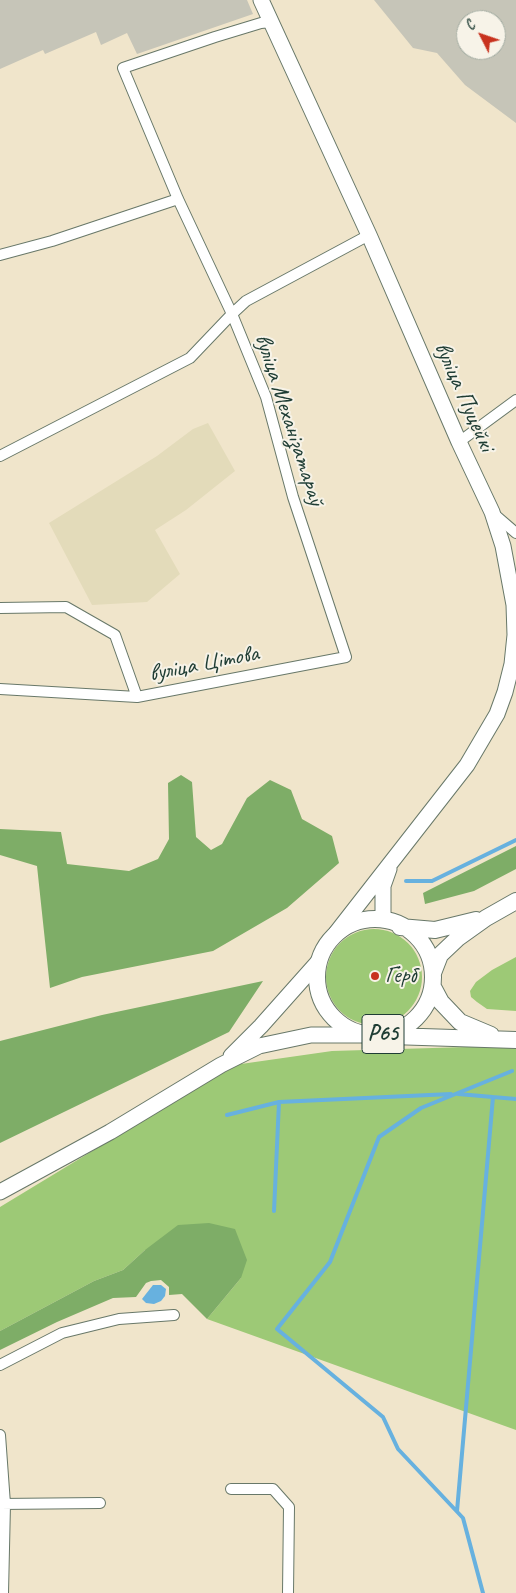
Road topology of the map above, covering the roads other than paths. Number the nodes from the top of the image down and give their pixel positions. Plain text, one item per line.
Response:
1 (261, 0) edge
2 (271, 22) junction
3 (178, 199) junction
4 (369, 236) junction
5 (0, 255) edge
6 (232, 314) junction
7 (516, 400) edge
8 (459, 442) junction
9 (0, 456) edge
10 (492, 512) junction
11 (516, 532) edge
12 (0, 608) edge
13 (516, 634) edge
14 (346, 657) joint
15 (0, 689) edge
16 (137, 697) junction
17 (391, 861) junction
18 (516, 901) edge
19 (486, 918) junction
20 (383, 919) junction
21 (400, 927) junction
22 (336, 933) junction
23 (318, 962) junction
24 (433, 980) junction
25 (369, 1035) junction
26 (508, 1039) edge
27 (221, 1066) junction
28 (0, 1192) edge
29 (174, 1315) dead end
30 (0, 1365) edge
31 (0, 1435) edge
32 (231, 1489) dead end
33 (100, 1503) dead end
34 (2, 1504) edge
35 (3, 1593) edge
36 (288, 1593) edge

1 - 2 main road, вуліца Пуцейкі
2 - 3 street
2 - 4 main road, вуліца Пуцейкі
3 - 5 street
3 - 6 street
4 - 6 street
4 - 8 main road, вуліца Пуцейкі
6 - 9 street, вуліца Механізатараў
6 - 14 street, вуліца Механізатараў
7 - 8 street
8 - 10 main road, вуліца Пуцейкі
10 - 11 street
10 - 13 main road, вуліца Пуцейкі
12 - 16 street, вуліца Цітова
13 - 17 main road, вуліца Пуцейкі
14 - 16 street, вуліца Цітова
15 - 16 street
17 - 20 main road, вуліца Пуцейкі
17 - 22 main road, вуліца Пуцейкі
18 - 19 main road, Р65
19 - 21 main road, Р65
19 - 24 main road, Р65
20 - 21 main road, Р65
20 - 22 main road, Р65
21 - 24 main road, Р65
22 - 23 main road, Р65
23 - 25 main road, Р65
23 - 27 main road
24 - 25 main road, Р65
24 - 26 main road, Р65
25 - 26 main road, Р65
25 - 27 main road
27 - 28 main road
29 - 30 street
31 - 34 street
32 - 36 street
33 - 34 street
34 - 35 street

